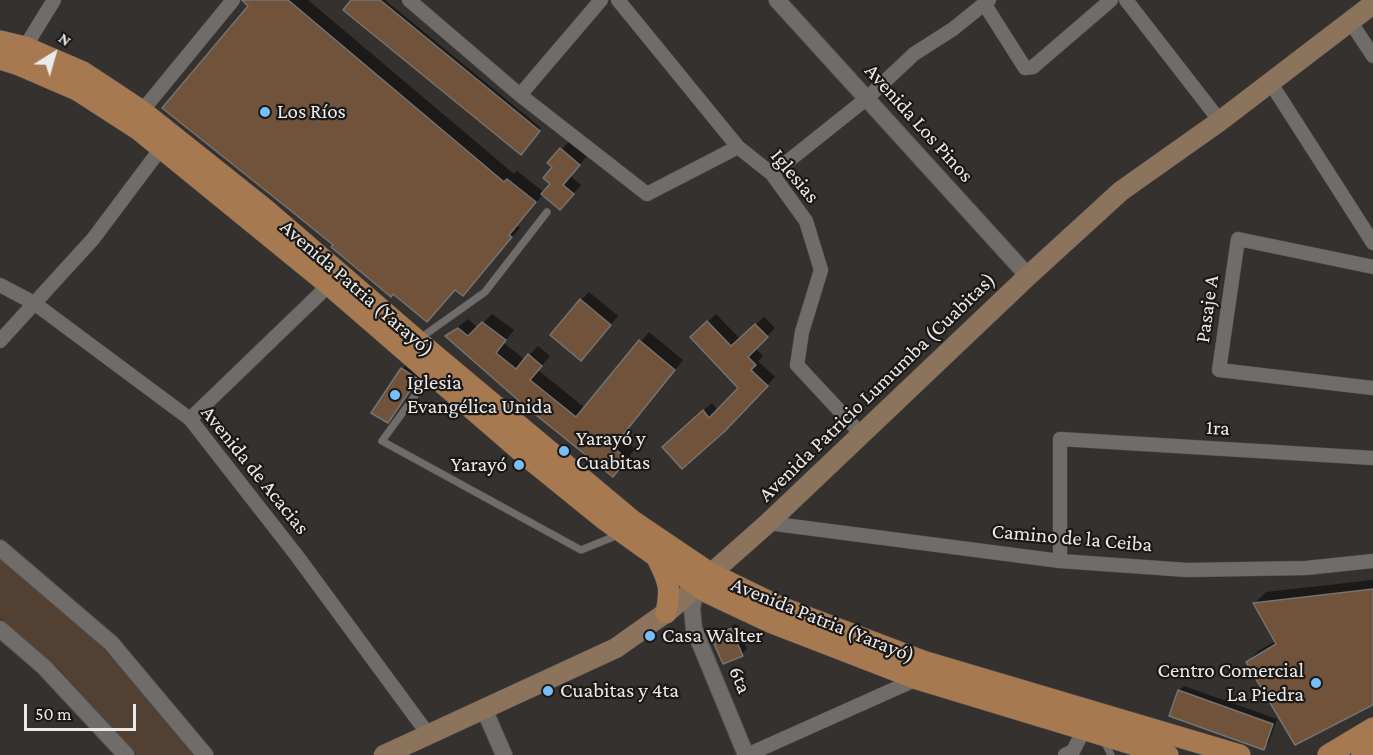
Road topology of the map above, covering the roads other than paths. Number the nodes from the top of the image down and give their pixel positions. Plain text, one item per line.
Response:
1 (54, 0) edge
2 (233, 0) edge
3 (409, 0) edge
4 (601, 0) edge
5 (618, 0) edge
6 (777, 0) edge
7 (1111, 0) edge
8 (1126, 0) edge
9 (987, 3) edge
10 (1373, 4) edge
11 (1350, 21) junction
12 (0, 40) edge
13 (25, 46) junction
14 (1373, 56) edge
15 (0, 59) edge
16 (1270, 82) junction
17 (520, 95) junction
18 (866, 99) junction
19 (142, 111) junction
20 (1220, 120) junction
21 (162, 147) junction
22 (738, 147) junction
23 (772, 174) junction
24 (548, 212) dead end
25 (260, 216) junction
26 (1373, 243) edge
27 (1373, 267) edge
28 (1028, 276) junction
29 (0, 285) edge
30 (329, 285) junction
31 (34, 303) junction
32 (0, 341) edge
33 (411, 345) junction
34 (432, 372) junction
35 (1373, 388) edge
36 (190, 420) junction
37 (862, 435) junction
38 (1373, 458) edge
39 (768, 524) junction
40 (627, 528) junction
41 (0, 548) edge
42 (656, 557) junction
43 (1060, 561) junction
44 (1373, 561) edge
45 (703, 580) junction
46 (666, 613) junction
47 (0, 629) edge
48 (917, 679) junction
49 (484, 710) junction
50 (1373, 728) edge
51 (1092, 732) junction
52 (428, 734) junction
53 (1373, 748) edge
54 (1072, 754) edge
55 (1373, 754) edge
56 (126, 755) edge
57 (205, 755) edge
58 (384, 755) edge
59 (504, 755) edge
60 (747, 755) edge
61 (1111, 755) edge
62 (1168, 755) edge
63 (1240, 755) edge
64 (1328, 755) edge
65 (1362, 755) edge

1 - 13 street
2 - 19 street
3 - 17 street
4 - 17 street
5 - 22 street, Iglesias
6 - 18 street, Avenida Los Pinos
7 - 9 street
8 - 20 street
9 - 18 street
10 - 11 main road, Avenida Patricio Lumumba (Cuabitas)
11 - 14 street
11 - 16 main road, Avenida Patricio Lumumba (Cuabitas)
12 - 13 main road, Avenida Patria (Yarayó)
13 - 19 main road, Avenida Patria (Yarayó)
15 - 21 main road, Avenida Patria (Yarayó)
16 - 20 main road, Avenida Patricio Lumumba (Cuabitas)
16 - 26 street
17 - 22 street
18 - 23 street
18 - 28 street, Avenida Los Pinos
19 - 25 main road, Avenida Patria (Yarayó)
20 - 28 main road, Avenida Patricio Lumumba (Cuabitas)
21 - 25 main road, Avenida Patria (Yarayó)
21 - 31 street
22 - 23 street, Iglesias
23 - 37 street, Iglesias
24 - 33 lane
25 - 30 main road, Avenida Patria (Yarayó)
25 - 33 main road, Avenida Patria (Yarayó)
27 - 35 street, Pasaje A
28 - 37 main road, Avenida Patricio Lumumba (Cuabitas)
29 - 31 street, Avenida de Acacias
30 - 33 main road, Avenida Patria (Yarayó)
30 - 36 street
31 - 32 street
31 - 36 street, Avenida de Acacias
33 - 34 main road, Avenida Patria (Yarayó)
33 - 40 main road, Avenida Patria (Yarayó)
34 - 40 main road, Avenida Patria (Yarayó)
34 - 40 lane
36 - 52 street, Avenida de Acacias
37 - 39 main road, Avenida Patricio Lumumba (Cuabitas)
38 - 43 street, 1ra
39 - 43 street, Camino de la Ceiba
39 - 45 main road, Avenida Patricio Lumumba (Cuabitas)
40 - 42 main road, Avenida Patria (Yarayó)
40 - 45 main road, Avenida Patria (Yarayó)
41 - 57 street
42 - 45 main road, Avenida Patria (Yarayó)
42 - 46 main road
43 - 44 street, Camino de la Ceiba
45 - 46 main road, Avenida Patricio Lumumba (Cuabitas)
45 - 48 main road, Avenida Patria (Yarayó)
45 - 60 street, 6ta
45 - 63 main road, Avenida Patria (Yarayó)
46 - 49 main road, Avenida Patricio Lumumba (Cuabitas)
47 - 56 street
48 - 51 main road, Avenida Patria (Yarayó)
48 - 60 street
49 - 52 main road, Avenida Patricio Lumumba (Cuabitas)
49 - 59 street
50 - 64 main road
51 - 54 street
51 - 61 lane
51 - 62 main road, Avenida Patria (Yarayó)
52 - 58 main road, Avenida Patricio Lumumba (Cuabitas)
53 - 65 main road
55 - 65 main road

